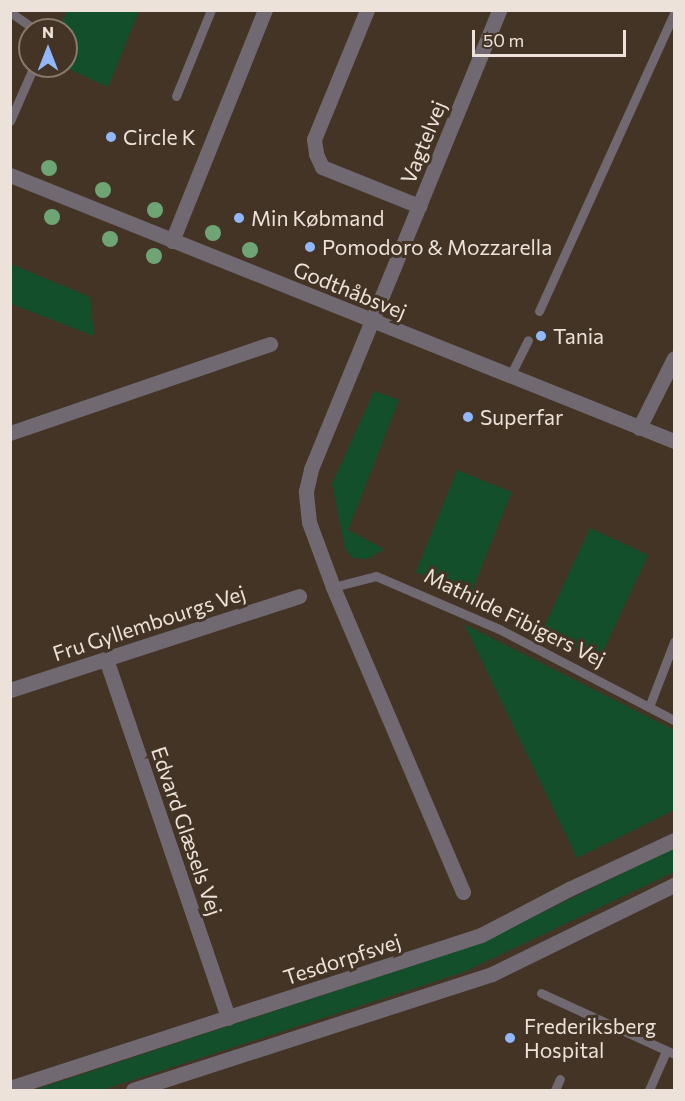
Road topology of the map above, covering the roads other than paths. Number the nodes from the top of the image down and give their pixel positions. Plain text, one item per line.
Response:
1 (211, 10) edge
2 (265, 10) edge
3 (367, 10) edge
4 (499, 10) edge
5 (675, 14) edge
6 (29, 78) edge
7 (176, 96) dead end
8 (10, 121) edge
9 (10, 175) edge
10 (419, 206) junction
11 (172, 241) junction
12 (539, 311) dead end
13 (372, 322) junction
14 (528, 340) dead end
15 (270, 344) dead end
16 (675, 358) edge
17 (510, 376) junction
18 (639, 428) junction
19 (10, 433) edge
20 (675, 441) edge
21 (333, 587) junction
22 (300, 596) dead end
23 (675, 642) edge
24 (106, 659) junction
25 (10, 690) edge
26 (649, 707) junction
27 (675, 720) edge
28 (675, 840) edge
29 (675, 885) edge
30 (463, 892) dead end
31 (541, 993) dead end
32 (228, 1018) junction
33 (670, 1052) edge
34 (560, 1079) dead end
35 (10, 1088) edge
36 (133, 1090) edge
37 (555, 1090) edge
38 (649, 1090) edge

1 - 7 lane
2 - 11 street
3 - 10 street
4 - 10 street, Vagtelvej
5 - 12 lane
6 - 8 lane
9 - 11 street, Godthåbsvej
10 - 13 street, Vagtelvej
11 - 13 street, Godthåbsvej
13 - 17 street, Godthåbsvej
13 - 21 street
14 - 17 lane
15 - 19 street
16 - 18 street
17 - 18 street, Godthåbsvej
18 - 20 street, Godthåbsvej
21 - 26 lane, Mathilde Fibigers Vej
21 - 30 street
22 - 24 street, Fru Gyllembourgs Vej
23 - 26 lane
24 - 25 street, Fru Gyllembourgs Vej
24 - 32 street, Edvard Glæsels Vej
26 - 27 lane, Mathilde Fibigers Vej
28 - 32 street, Tesdorpfsvej
29 - 36 street
31 - 33 lane
32 - 35 street, Tesdorpfsvej
33 - 38 lane
34 - 37 lane

